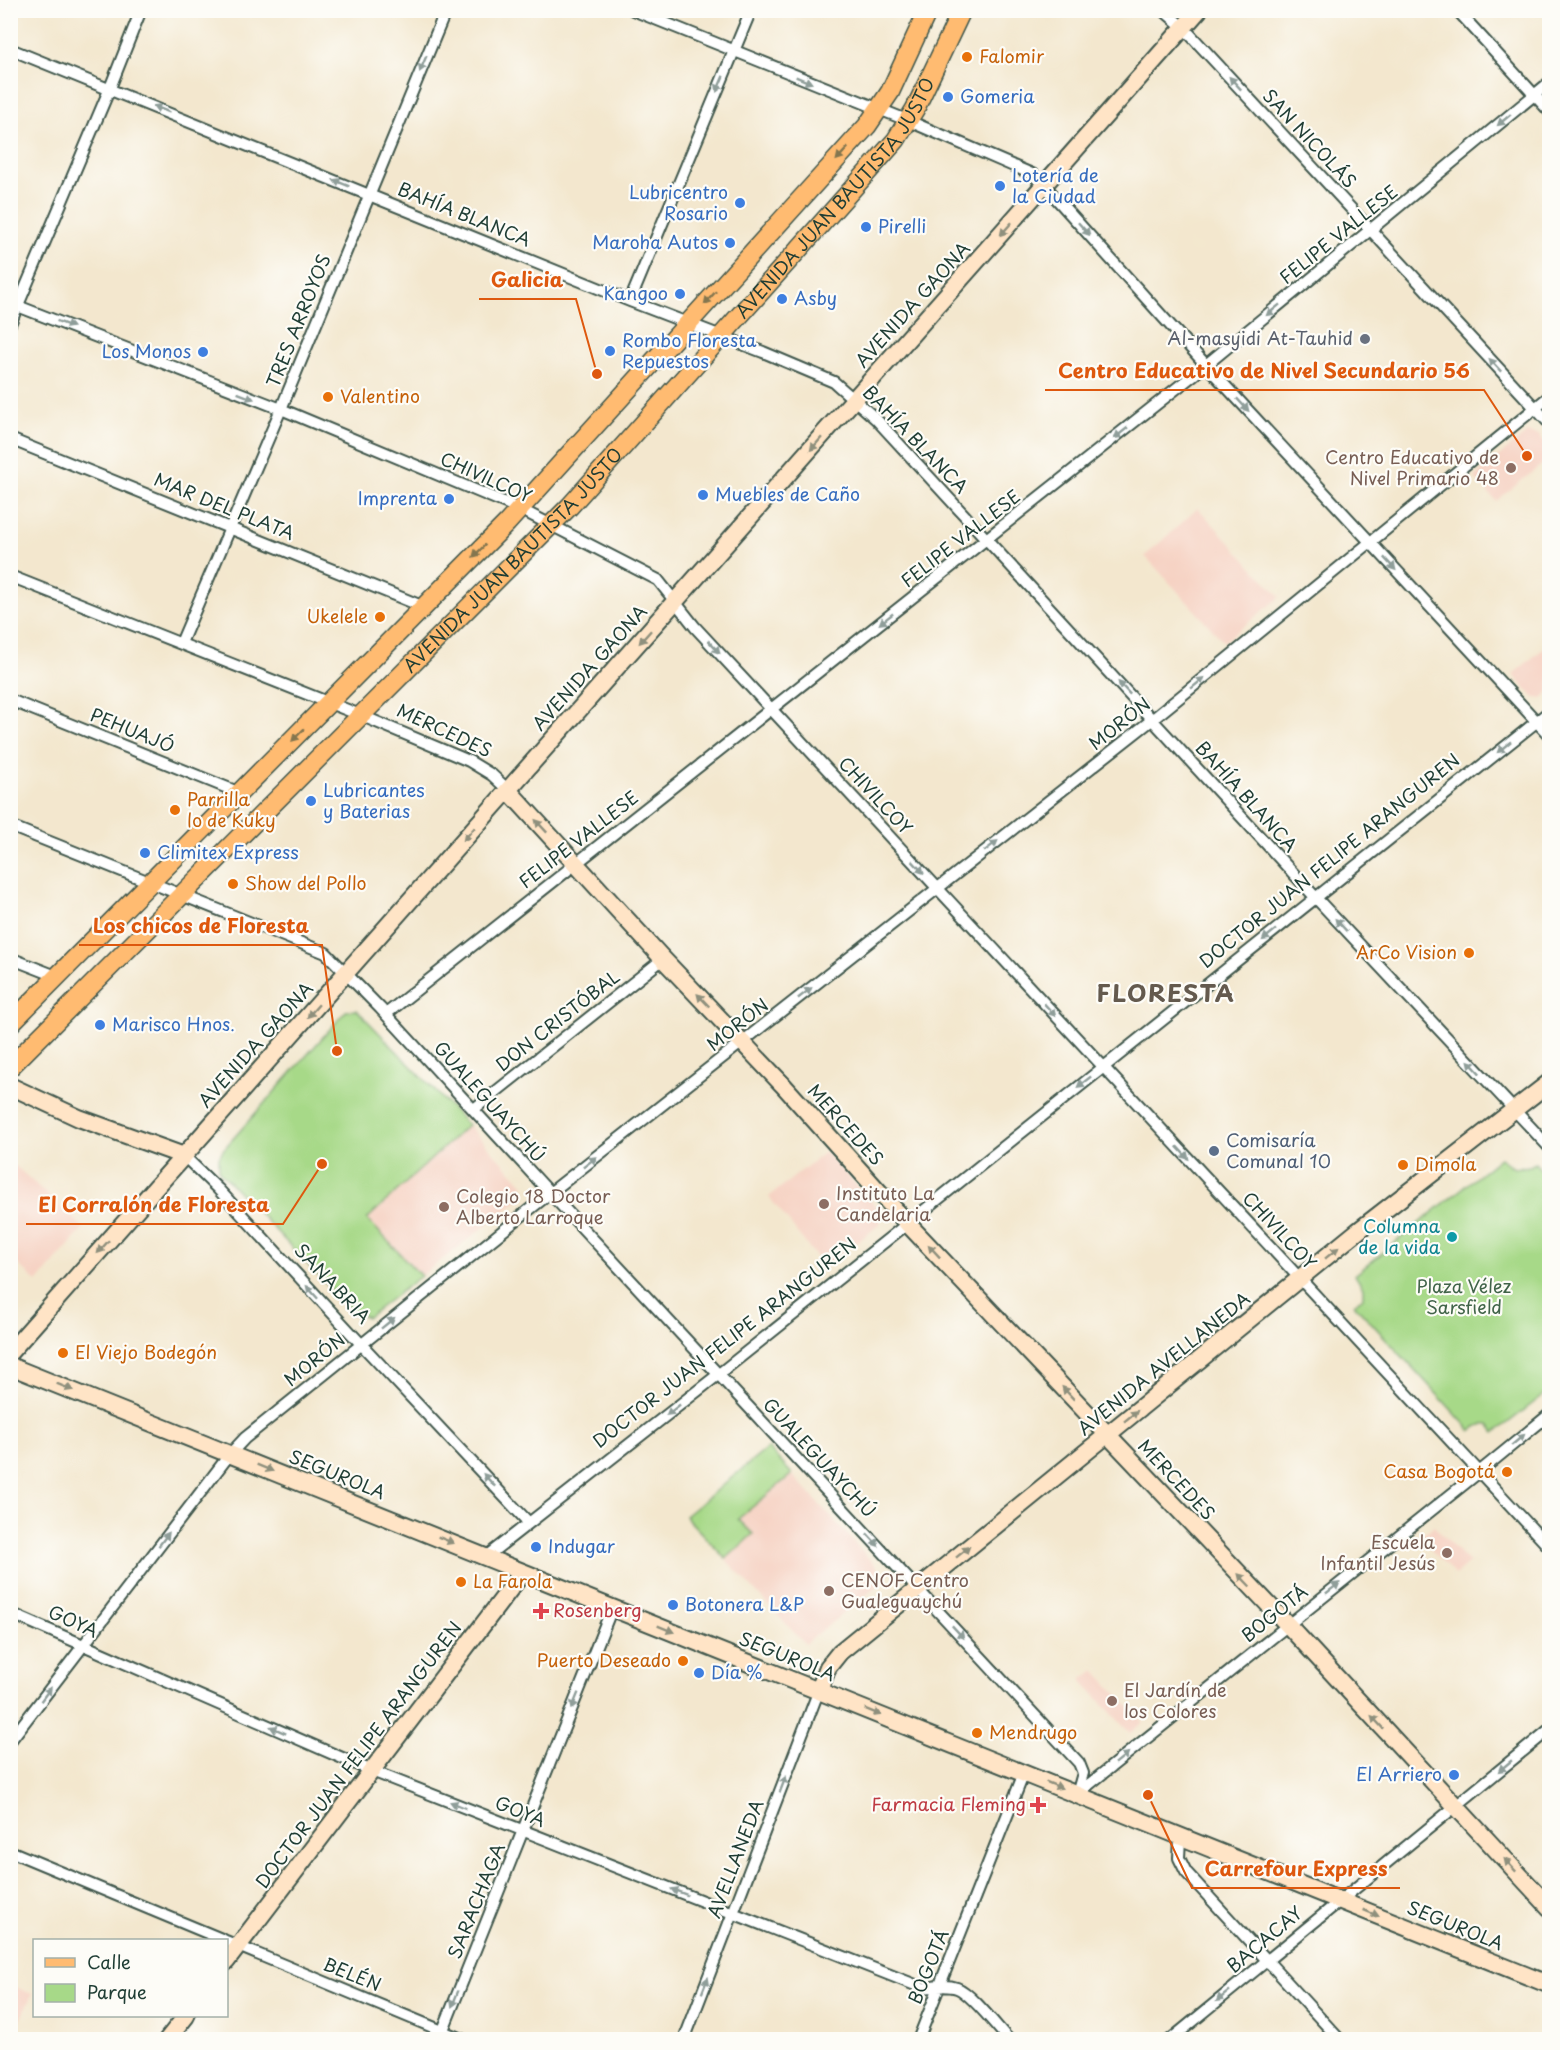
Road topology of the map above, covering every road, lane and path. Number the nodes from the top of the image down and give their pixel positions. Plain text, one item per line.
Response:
1 (141, 10) edge
2 (446, 10) edge
3 (633, 10) edge
4 (751, 10) edge
5 (928, 10) edge
6 (962, 10) edge
7 (1163, 10) edge
8 (1199, 10) edge
9 (1456, 10) edge
10 (1184, 28) junction
11 (10, 49) edge
12 (734, 51) junction
13 (1550, 82) edge
14 (110, 88) junction
15 (1534, 95) junction
16 (879, 110) junction
17 (1550, 112) edge
18 (909, 121) junction
19 (1045, 186) junction
20 (369, 194) junction
21 (1371, 230) junction
22 (630, 301) junction
23 (14, 304) edge
24 (688, 322) junction
25 (10, 324) edge
26 (721, 335) junction
27 (1206, 365) junction
28 (1550, 396) edge
29 (854, 400) junction
30 (281, 409) junction
31 (1535, 409) junction
32 (1550, 424) edge
33 (10, 439) edge
34 (520, 509) junction
35 (551, 525) junction
36 (231, 528) junction
37 (986, 540) junction
38 (1371, 543) junction
39 (10, 576) edge
40 (676, 603) junction
41 (424, 607) junction
42 (182, 644) junction
43 (10, 700) edge
44 (329, 703) junction
45 (772, 709) junction
46 (1550, 711) edge
47 (360, 715) junction
48 (1153, 719) junction
49 (1536, 722) junction
50 (1550, 736) edge
51 (508, 790) junction
52 (240, 793) junction
53 (10, 826) edge
54 (575, 863) junction
55 (151, 883) junction
56 (937, 888) junction
57 (182, 896) junction
58 (1316, 898) junction
59 (10, 958) edge
60 (663, 959) junction
61 (347, 972) junction
62 (56, 976) junction
63 (386, 1014) junction
64 (10, 1024) edge
65 (743, 1042) junction
66 (10, 1067) edge
67 (1102, 1068) junction
68 (1550, 1082) edge
69 (10, 1086) edge
70 (474, 1109) junction
71 (1514, 1110) junction
72 (1550, 1148) edge
73 (184, 1156) junction
74 (550, 1193) junction
75 (907, 1223) junction
76 (1301, 1278) junction
77 (361, 1344) junction
78 (10, 1352) edge
79 (10, 1366) edge
80 (719, 1374) junction
81 (1550, 1414) edge
82 (1108, 1435) junction
83 (230, 1454) junction
84 (1479, 1473) junction
85 (529, 1522) junction
86 (1550, 1548) edge
87 (487, 1556) junction
88 (523, 1572) junction
89 (918, 1589) junction
90 (612, 1608) junction
91 (10, 1612) edge
92 (1287, 1624) junction
93 (83, 1645) junction
94 (819, 1690) junction
95 (1550, 1729) edge
96 (10, 1741) edge
97 (372, 1771) junction
98 (1024, 1773) junction
99 (1077, 1794) junction
100 (1455, 1806) junction
101 (523, 1832) junction
102 (1180, 1838) junction
103 (10, 1851) edge
104 (1339, 1900) junction
105 (1550, 1908) edge
106 (733, 1913) junction
107 (220, 1939) edge
108 (230, 1943) edge
109 (1267, 1960) junction
110 (1550, 1985) edge
111 (939, 1987) junction
112 (185, 2017) edge
113 (441, 2035) edge
114 (167, 2040) edge
115 (464, 2040) edge
116 (684, 2040) edge
117 (918, 2040) edge
118 (1009, 2040) edge
119 (1170, 2040) edge
120 (1340, 2040) edge

1 - 14 street
2 -> 20 street, TRES ARROYOS
3 - 12 street
4 - 12 street
5 - 16 main road, AVENIDA JUAN BAUTISTA JUSTO
6 - 18 main road, AVENIDA JUAN BAUTISTA JUSTO
7 - 10 street, SAN NICOLÁS
8 - 10 street, AVENIDA GAONA
9 - 15 street
10 - 19 street, AVENIDA GAONA
21 -> 10 street, SAN NICOLÁS
11 - 14 street, BAHÍA BLANCA
12 -> 16 street
12 -> 22 street
13 - 15 street, FELIPE VALLESE
20 -> 14 street, BAHÍA BLANCA
14 - 23 street
15 - 17 street
15 -> 21 street, FELIPE VALLESE
16 - 18 street
16 -> 24 main road, AVENIDA JUAN BAUTISTA JUSTO
18 - 19 street
18 - 26 main road, AVENIDA JUAN BAUTISTA JUSTO
19 -> 27 street
19 -> 29 street, AVENIDA GAONA
20 - 22 street, BAHÍA BLANCA
20 - 30 street, TRES ARROYOS
21 -> 27 street, FELIPE VALLESE
31 -> 21 street, SAN NICOLÁS
22 - 24 street, BAHÍA BLANCA
23 - 25 street
23 -> 30 street, CHIVILCOY
24 - 26 street, BAHÍA BLANCA
24 - 34 main road, AVENIDA JUAN BAUTISTA JUSTO
26 - 29 street, BAHÍA BLANCA
26 - 35 main road, AVENIDA JUAN BAUTISTA JUSTO
27 -> 37 street, FELIPE VALLESE
27 -> 38 street
28 - 31 street, MORÓN
29 - 37 street, BAHÍA BLANCA
29 -> 40 street, AVENIDA GAONA
30 - 34 street, CHIVILCOY
30 - 36 street, TRES ARROYOS
31 - 32 street, SAN NICOLÁS
31 - 38 street, MORÓN
33 - 36 street, MAR DEL PLATA
34 - 35 street, CHIVILCOY
34 -> 41 main road, AVENIDA JUAN BAUTISTA JUSTO
35 - 40 street, CHIVILCOY
35 - 47 main road, AVENIDA JUAN BAUTISTA JUSTO
36 - 41 street, MAR DEL PLATA
36 - 42 street, TRES ARROYOS
37 -> 45 street, FELIPE VALLESE
48 -> 37 street, BAHÍA BLANCA
48 -> 38 street, MORÓN
38 -> 49 street
39 - 42 street, MERCEDES
40 -> 45 street, CHIVILCOY
40 -> 51 street, AVENIDA GAONA
41 - 44 main road, AVENIDA JUAN BAUTISTA JUSTO
42 - 44 street, MERCEDES
43 - 52 street, PEHUAJÓ
44 - 47 street, MERCEDES
44 -> 52 main road, AVENIDA JUAN BAUTISTA JUSTO
45 - 54 street, FELIPE VALLESE
45 -> 56 street, CHIVILCOY
46 - 49 street, DOCTOR JUAN FELIPE ARANGUREN
47 - 51 street, MERCEDES
47 - 57 main road, AVENIDA JUAN BAUTISTA JUSTO
56 -> 48 street, MORÓN
48 - 58 street, BAHÍA BLANCA
49 - 50 street
49 -> 58 street, DOCTOR JUAN FELIPE ARANGUREN
54 -> 51 street, MERCEDES
51 -> 61 street, AVENIDA GAONA
52 - 55 main road, AVENIDA JUAN BAUTISTA JUSTO
53 - 55 street, GUALEGUAYCHÚ
54 - 60 street, MERCEDES
54 - 63 street, FELIPE VALLESE
55 - 57 street, GUALEGUAYCHÚ
55 - 62 main road, AVENIDA JUAN BAUTISTA JUSTO
65 -> 56 street, MORÓN
56 -> 67 street, CHIVILCOY
57 - 61 street, GUALEGUAYCHÚ
57 - 66 main road, AVENIDA JUAN BAUTISTA JUSTO
58 -> 67 street, DOCTOR JUAN FELIPE ARANGUREN
71 -> 58 street, BAHÍA BLANCA
59 - 62 street
65 -> 60 street, MERCEDES
60 - 70 street, DON CRISTÓBAL
61 - 63 street, GUALEGUAYCHÚ
61 -> 73 street, AVENIDA GAONA
62 - 64 main road, AVENIDA JUAN BAUTISTA JUSTO
63 - 70 street, GUALEGUAYCHÚ
74 -> 65 street, MORÓN
65 - 75 street, MERCEDES
67 -> 75 street, DOCTOR JUAN FELIPE ARANGUREN
67 -> 76 street, CHIVILCOY
68 - 71 street, AVENIDA AVELLANEDA
69 - 73 street, SANABRIA
70 - 74 street, GUALEGUAYCHÚ
71 - 72 street, BAHÍA BLANCA
76 -> 71 street, AVENIDA AVELLANEDA
77 -> 73 street, SANABRIA
73 -> 78 street, AVENIDA GAONA
77 -> 74 street, MORÓN
74 - 80 street, GUALEGUAYCHÚ
75 - 80 street, DOCTOR JUAN FELIPE ARANGUREN
82 -> 75 street, MERCEDES
82 -> 76 street, AVENIDA AVELLANEDA
76 - 84 street, CHIVILCOY
77 - 83 street, MORÓN
85 -> 77 street, SANABRIA
79 -> 83 street, SEGUROLA
80 -> 85 street, DOCTOR JUAN FELIPE ARANGUREN
80 -> 89 street, GUALEGUAYCHÚ
84 -> 81 street, BOGOTÁ
89 -> 82 street, AVENIDA AVELLANEDA
92 -> 82 street, MERCEDES
83 -> 87 street, SEGUROLA
93 -> 83 street, MORÓN
84 - 86 street, CHIVILCOY
92 -> 84 street, BOGOTÁ
85 - 87 street, DOCTOR JUAN FELIPE ARANGUREN
87 - 88 street, SEGUROLA
88 - 90 street, SEGUROLA
88 - 97 street, DOCTOR JUAN FELIPE ARANGUREN
89 - 94 street, AVENIDA AVELLANEDA
89 -> 99 street, GUALEGUAYCHÚ
90 -> 94 street, SEGUROLA
90 -> 101 street, SARACHAGA
91 - 93 street, GOYA
99 -> 92 street, BOGOTÁ
100 -> 92 street, MERCEDES
96 -> 93 street, MORÓN
97 -> 93 street, GOYA
94 -> 98 street, SEGUROLA
106 -> 94 street, AVELLANEDA
95 -> 100 street, BACACAY
101 -> 97 street, GOYA
97 - 108 street, DOCTOR JUAN FELIPE ARANGUREN
98 -> 99 street, SEGUROLA
98 - 111 street, BOGOTÁ
99 - 102 street, SEGUROLA
100 - 104 street, BACACAY
105 -> 100 street, MERCEDES
106 -> 101 street, GOYA
101 -> 113 street, SARACHAGA
102 - 104 street, SEGUROLA
102 - 109 street
103 - 107 street, BELÉN
104 - 109 street, BACACAY
104 -> 110 street, SEGUROLA
106 - 111 street, GOYA
116 -> 106 street, AVELLANEDA
108 - 113 street, BELÉN
109 -> 119 street, BACACAY
109 - 120 street
111 - 117 street, BOGOTÁ
111 - 118 street, GOYA
112 - 114 street
113 - 115 street, BELÉN

